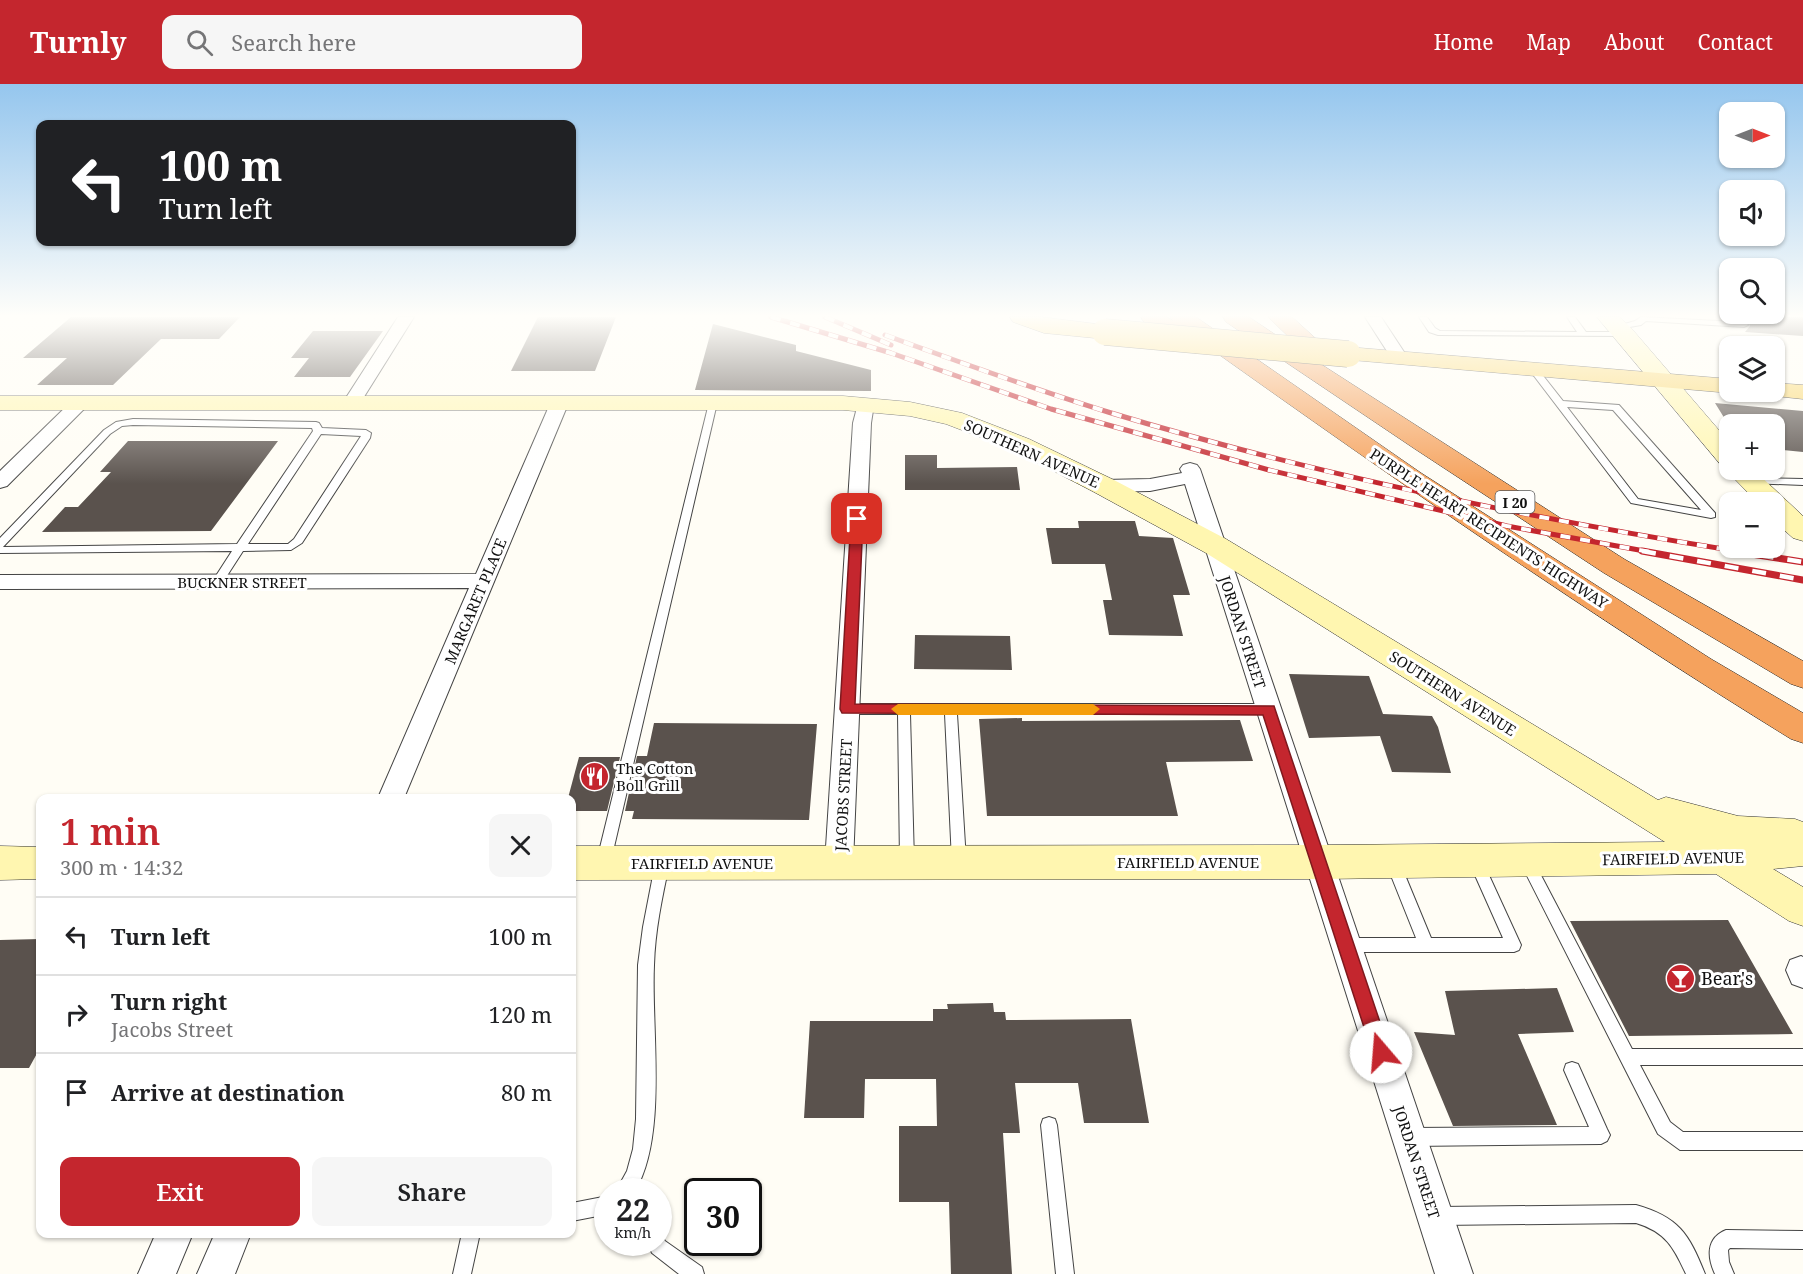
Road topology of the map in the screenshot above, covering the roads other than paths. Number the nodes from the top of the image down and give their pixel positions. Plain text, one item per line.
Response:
1 (371, 373) edge
2 (1236, 373) edge
3 (1260, 373) edge
4 (1317, 373) edge
5 (1342, 373) edge
6 (1536, 373) edge
7 (1564, 373) edge
8 (1657, 373) edge
9 (1664, 381) junction
10 (1719, 385) edge
11 (1785, 391) edge
12 (1803, 392) edge
13 (0, 403) edge
14 (80, 403) junction
15 (713, 403) junction
16 (351, 404) junction
17 (559, 404) junction
18 (866, 404) junction
19 (1560, 404) junction
20 (318, 431) junction
21 (1424, 444) junction
22 (1719, 446) edge
23 (1411, 479) junction
24 (1749, 480) edge
25 (1785, 480) edge
26 (0, 482) edge
27 (1803, 482) edge
28 (1104, 486) junction
29 (1761, 492) edge
30 (1785, 515) edge
31 (1803, 532) edge
32 (0, 544) edge
33 (1216, 546) junction
34 (238, 549) junction
35 (0, 550) edge
36 (484, 581) junction
37 (0, 582) edge
38 (217, 582) junction
39 (1803, 676) edge
40 (847, 709) junction
41 (904, 709) junction
42 (951, 709) junction
43 (1269, 709) junction
44 (1803, 730) edge
45 (393, 794) edge
46 (1617, 794) junction
47 (1803, 835) edge
48 (1803, 850) edge
49 (1720, 858) junction
50 (1475, 860) junction
51 (1526, 860) junction
52 (1392, 861) junction
53 (1319, 862) junction
54 (0, 863) edge
55 (36, 863) edge
56 (587, 863) edge
57 (662, 863) junction
58 (839, 863) junction
59 (907, 863) junction
60 (959, 863) junction
61 (1803, 908) edge
62 (1346, 945) junction
63 (1426, 945) junction
64 (1627, 1057) junction
65 (1803, 1057) edge
66 (1572, 1070) dead end
67 (1049, 1125) dead end
68 (1409, 1137) junction
69 (1803, 1141) edge
70 (634, 1178) edge
71 (594, 1207) edge
72 (576, 1211) edge
73 (1435, 1216) junction
74 (173, 1238) edge
75 (231, 1238) edge
76 (470, 1238) edge
77 (1803, 1240) edge
78 (670, 1256) edge
79 (157, 1274) edge
80 (216, 1274) edge
81 (462, 1274) edge
82 (695, 1274) edge
83 (1065, 1274) edge
84 (1454, 1274) edge
85 (1696, 1274) edge
86 (1725, 1274) edge

1 - 16 street
2 - 23 highway
3 - 23 highway, PURPLE HEART RECIPIENTS HIGHWAY / I 20
4 - 21 highway, I 20
5 - 21 highway
6 - 19 lane
7 - 9 main road
8 - 9 street
9 - 10 main road
9 - 22 street
11 - 12 main road
13 - 14 street, SOUTHERN AVENUE
14 - 16 street, SOUTHERN AVENUE
14 - 26 street
15 - 17 street, SOUTHERN AVENUE
15 - 18 street, SOUTHERN AVENUE
15 - 56 lane
16 - 17 street, SOUTHERN AVENUE
17 - 36 street, MARGARET PLACE
18 - 28 street, SOUTHERN AVENUE
18 - 40 street, JACOBS STREET
19 - 19 lane
20 - 32 lane
20 - 34 lane
20 - 34 lane
21 - 39 highway, I 20
23 - 44 highway, PURPLE HEART RECIPIENTS HIGHWAY / I 20
24 - 29 street
25 - 27 lane
28 - 33 street, SOUTHERN AVENUE
28 - 33 street, JORDAN STREET
30 - 31 street
33 - 43 street, JORDAN STREET
33 - 46 street, SOUTHERN AVENUE
34 - 35 lane
34 - 38 lane
36 - 38 street, BUCKNER STREET
36 - 45 street, MARGARET PLACE
37 - 38 street, BUCKNER STREET
40 - 41 lane
40 - 58 street, JACOBS STREET
41 - 42 lane
41 - 59 lane
42 - 43 lane
42 - 60 lane
43 - 53 street, JORDAN STREET
46 - 47 street
46 - 49 street, SOUTHERN AVENUE
48 - 49 street, FAIRFIELD AVENUE
49 - 51 street, FAIRFIELD AVENUE
49 - 61 street, SOUTHERN AVENUE
50 - 51 street, FAIRFIELD AVENUE
50 - 52 street, FAIRFIELD AVENUE
50 - 63 lane
51 - 64 lane
52 - 53 street, FAIRFIELD AVENUE
52 - 63 lane
53 - 60 street, FAIRFIELD AVENUE
53 - 62 street, JORDAN STREET
54 - 55 street
56 - 57 street, FAIRFIELD AVENUE
57 - 58 street, FAIRFIELD AVENUE
57 - 70 lane
58 - 59 street, FAIRFIELD AVENUE
59 - 60 street, FAIRFIELD AVENUE
62 - 63 lane
62 - 68 street, JORDAN STREET
64 - 65 lane
64 - 69 lane
66 - 68 lane
67 - 83 lane
68 - 73 street, JORDAN STREET
71 - 72 lane
73 - 84 street, JORDAN STREET
73 - 85 lane
74 - 79 street
75 - 80 street
76 - 81 lane
77 - 86 lane
78 - 82 lane

